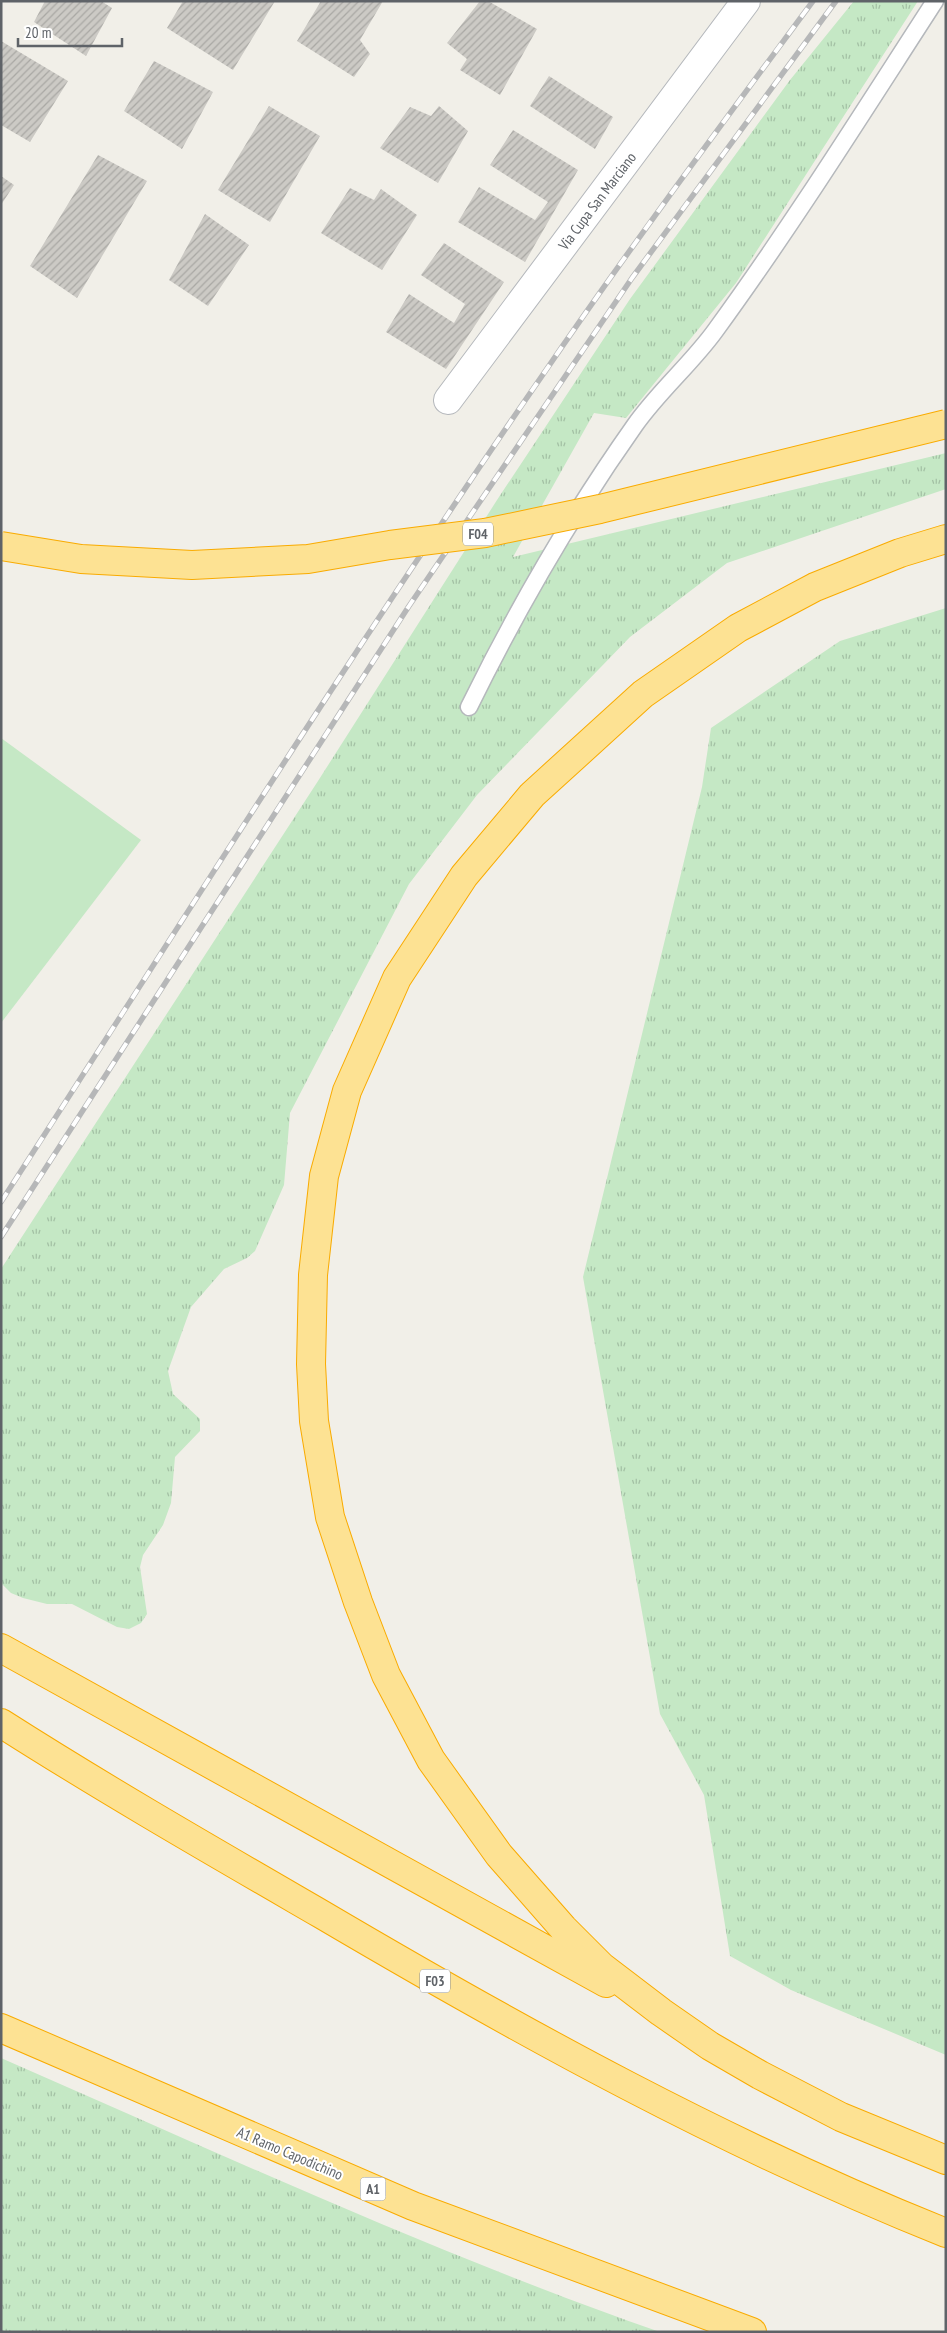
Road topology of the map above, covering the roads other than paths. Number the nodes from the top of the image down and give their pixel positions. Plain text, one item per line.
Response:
1 (746, 1) edge
2 (935, 1) edge
3 (448, 400) dead end
4 (946, 424) edge
5 (946, 538) edge
6 (1, 546) edge
7 (468, 707) dead end
8 (1, 1648) edge
9 (1, 1723) edge
10 (661, 2012) junction
11 (1, 2028) edge
12 (946, 2160) edge
13 (946, 2234) edge
14 (752, 2332) edge

1 - 3 street, Via Cupa San Marciano
2 - 7 lane
4 - 6 highway, F04, bridge
5 - 10 highway
8 - 10 highway
9 - 13 highway, F03
10 - 12 highway
11 - 14 highway, A1 Ramo Capodichino / A1

